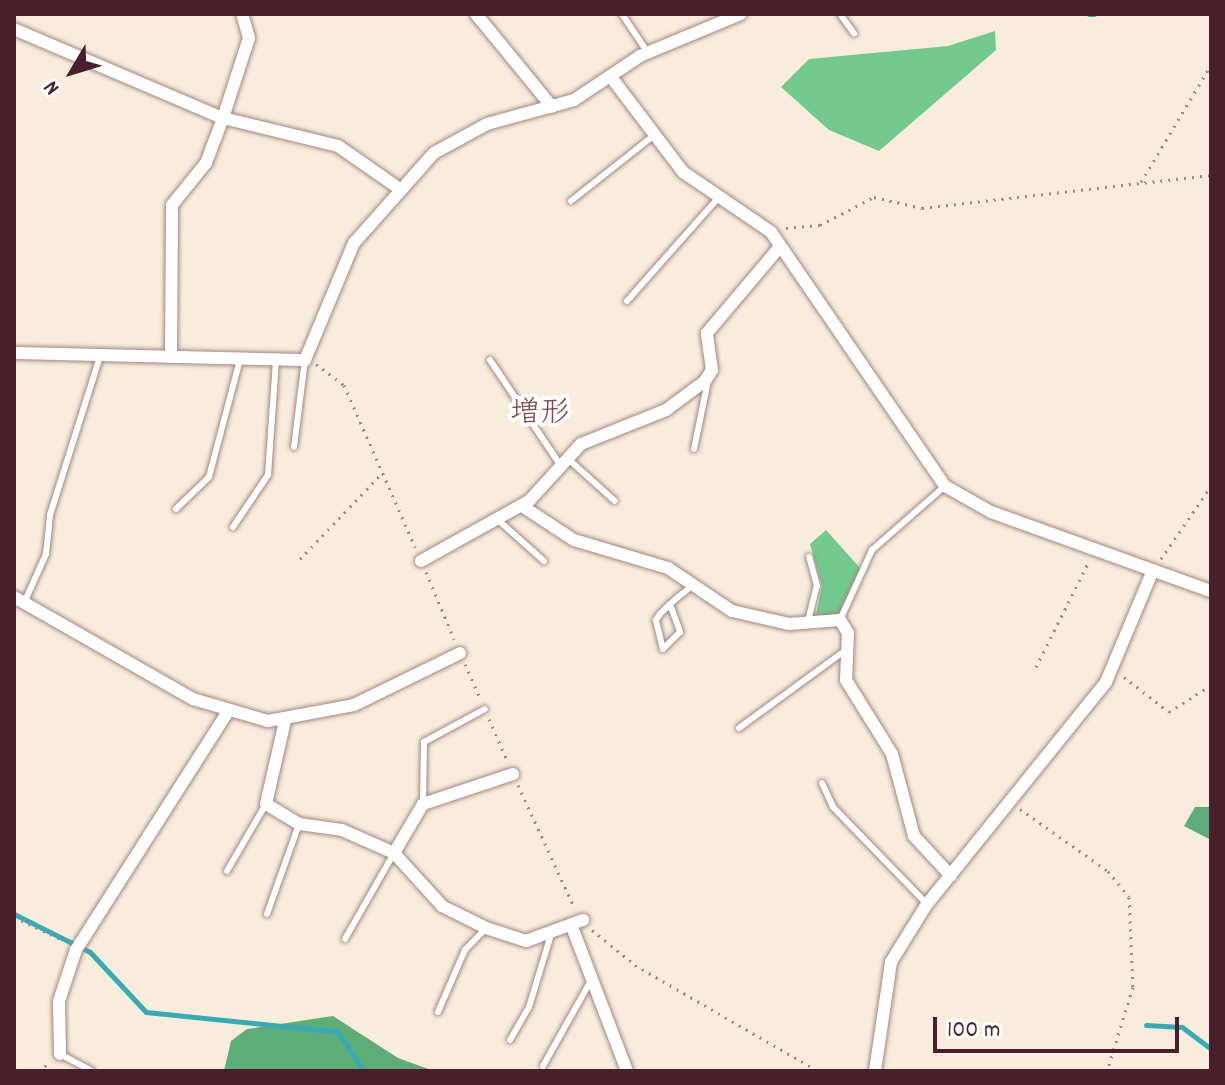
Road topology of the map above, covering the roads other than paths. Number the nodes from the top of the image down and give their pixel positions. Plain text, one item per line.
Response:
1 (242, 14) edge
2 (476, 14) edge
3 (622, 14) edge
4 (741, 14) edge
5 (840, 14) edge
6 (14, 29) edge
7 (854, 33) dead end
8 (648, 53) junction
9 (611, 77) junction
10 (552, 107) junction
11 (223, 118) junction
12 (653, 136) junction
13 (397, 187) junction
14 (720, 196) junction
15 (571, 201) dead end
16 (778, 249) junction
17 (627, 301) dead end
18 (14, 353) edge
19 (100, 356) junction
20 (171, 357) junction
21 (240, 360) junction
22 (305, 360) junction
23 (490, 360) dead end
24 (276, 361) junction
25 (708, 378) junction
26 (294, 447) dead end
27 (694, 449) dead end
28 (563, 460) junction
29 (945, 486) junction
30 (615, 501) dead end
31 (522, 506) junction
32 (176, 509) dead end
33 (497, 519) junction
34 (233, 527) dead end
35 (809, 557) dead end
36 (421, 561) road end
37 (544, 561) dead end
38 (1153, 570) junction
39 (692, 586) junction
40 (1211, 591) edge
41 (19, 600) edge
42 (670, 604) junction
43 (840, 620) junction
44 (808, 621) junction
45 (460, 653) road end
46 (842, 653) junction
47 (485, 709) road end
48 (227, 713) junction
49 (285, 721) junction
50 (739, 728) dead end
51 (513, 774) road end
52 (822, 783) dead end
53 (266, 804) junction
54 (423, 804) junction
55 (299, 824) junction
56 (394, 853) junction
57 (227, 871) dead end
58 (951, 876) junction
59 (927, 904) junction
60 (267, 914) dead end
61 (486, 928) junction
62 (550, 938) junction
63 (345, 939) dead end
64 (589, 984) junction
65 (438, 1012) dead end
66 (510, 1040) dead end
67 (60, 1054) joint
68 (543, 1066) dead end
69 (92, 1071) edge
70 (627, 1071) edge
71 (875, 1071) edge

1 - 11 street
2 - 10 street
3 - 8 lane
4 - 8 street
5 - 7 lane
6 - 11 street
8 - 9 street
9 - 10 street
9 - 12 street
10 - 13 street
11 - 13 street
11 - 20 street
12 - 14 street
12 - 15 lane
13 - 22 street
14 - 16 street
14 - 17 lane
16 - 25 street
16 - 29 street
18 - 19 street
19 - 20 street
19 - 41 lane
20 - 21 street
21 - 24 street
21 - 32 lane
22 - 24 street
22 - 26 lane
23 - 28 lane
24 - 34 lane
25 - 27 lane
25 - 28 street
28 - 30 lane
28 - 31 street
29 - 38 street
29 - 43 lane
31 - 33 street
31 - 39 street
33 - 36 street
33 - 37 lane
35 - 44 lane
38 - 40 street
38 - 58 street
39 - 42 lane
39 - 44 street
41 - 48 street
42 - 42 lane
43 - 44 street
43 - 46 street
45 - 49 street
46 - 50 lane
46 - 58 street
47 - 54 lane
48 - 49 street
48 - 67 street
49 - 53 street
51 - 54 street
52 - 59 lane
53 - 55 street
53 - 57 lane
54 - 56 street
55 - 56 street
55 - 60 lane
56 - 61 street
56 - 63 lane
58 - 59 street
59 - 71 street
61 - 62 street
61 - 65 lane
62 - 64 street
62 - 66 lane
64 - 68 lane
64 - 70 street
67 - 69 lane

